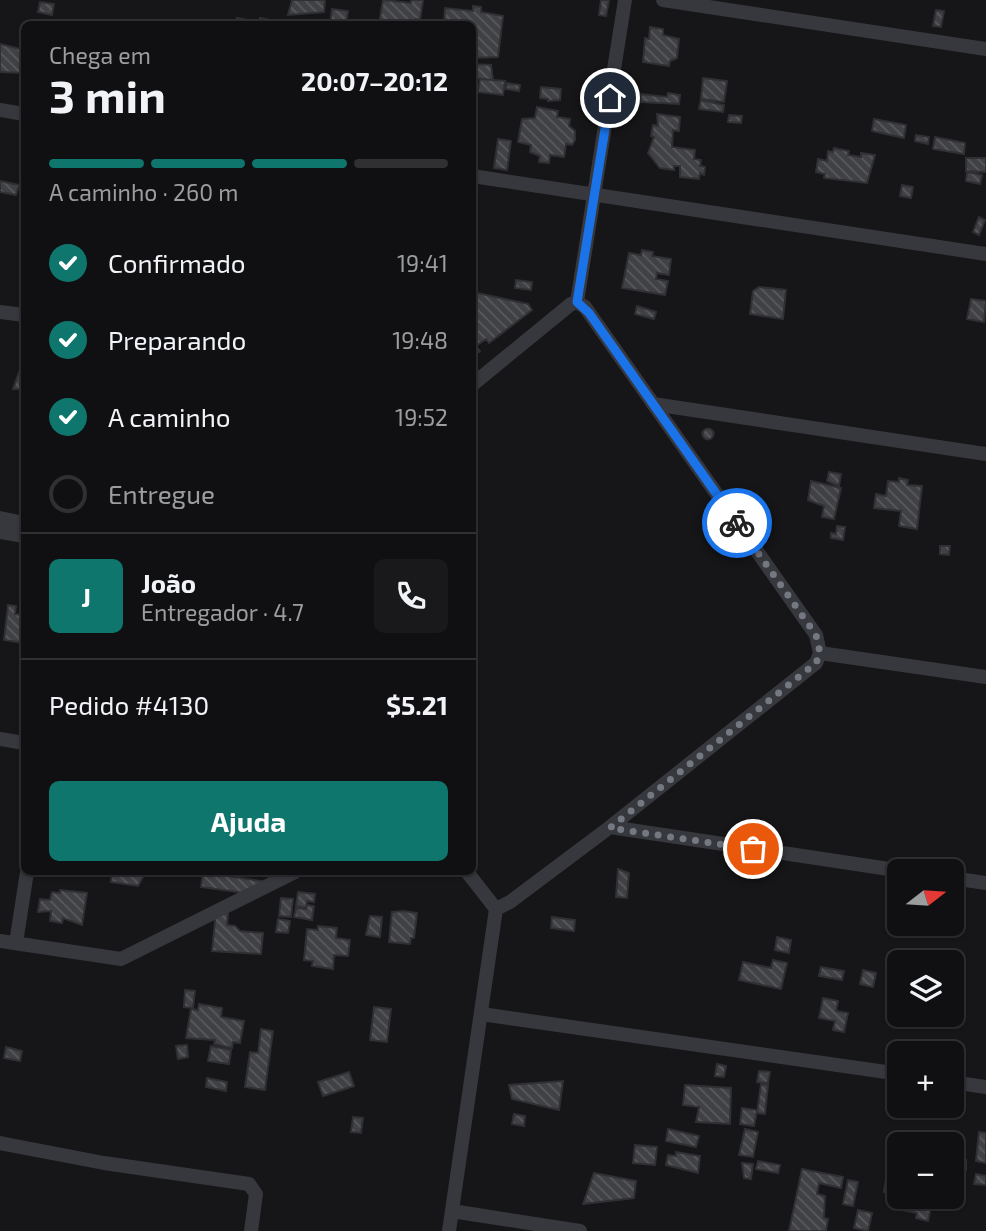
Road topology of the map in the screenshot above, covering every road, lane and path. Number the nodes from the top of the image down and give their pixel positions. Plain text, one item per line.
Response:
1 (625, 0) edge
2 (663, 0) edge
3 (986, 49) edge
4 (0, 110) edge
5 (21, 114) edge
6 (476, 177) edge
7 (595, 195) junction
8 (986, 254) edge
9 (577, 302) junction
10 (0, 312) edge
11 (21, 315) edge
12 (476, 382) edge
13 (653, 404) junction
14 (986, 454) edge
15 (0, 518) edge
16 (21, 522) edge
17 (0, 532) edge
18 (21, 536) edge
19 (820, 653) junction
20 (986, 677) edge
21 (0, 739) edge
22 (21, 742) edge
23 (610, 828) junction
24 (887, 869) edge
25 (27, 875) edge
26 (289, 875) edge
27 (469, 875) edge
28 (964, 880) edge
29 (986, 883) edge
30 (496, 909) junction
31 (0, 941) edge
32 (16, 943) junction
33 (481, 1014) junction
34 (887, 1072) edge
35 (964, 1084) edge
36 (986, 1087) edge
37 (0, 1143) edge
38 (452, 1210) junction
39 (251, 1231) edge
40 (449, 1231) edge
41 (580, 1231) edge

1 - 7 street
2 - 3 street
4 - 5 street
6 - 7 street
7 - 8 street
7 - 9 street
9 - 12 street
9 - 13 street
10 - 11 street
13 - 14 street
13 - 19 street
15 - 16 street
17 - 18 street
19 - 20 street
19 - 23 street
21 - 22 street
23 - 24 street
23 - 30 street
25 - 32 street
26 - 32 street
27 - 30 street
28 - 29 street
30 - 33 street
31 - 32 street
33 - 34 street
33 - 38 street
35 - 36 street
37 - 39 street
38 - 40 street
38 - 41 street

